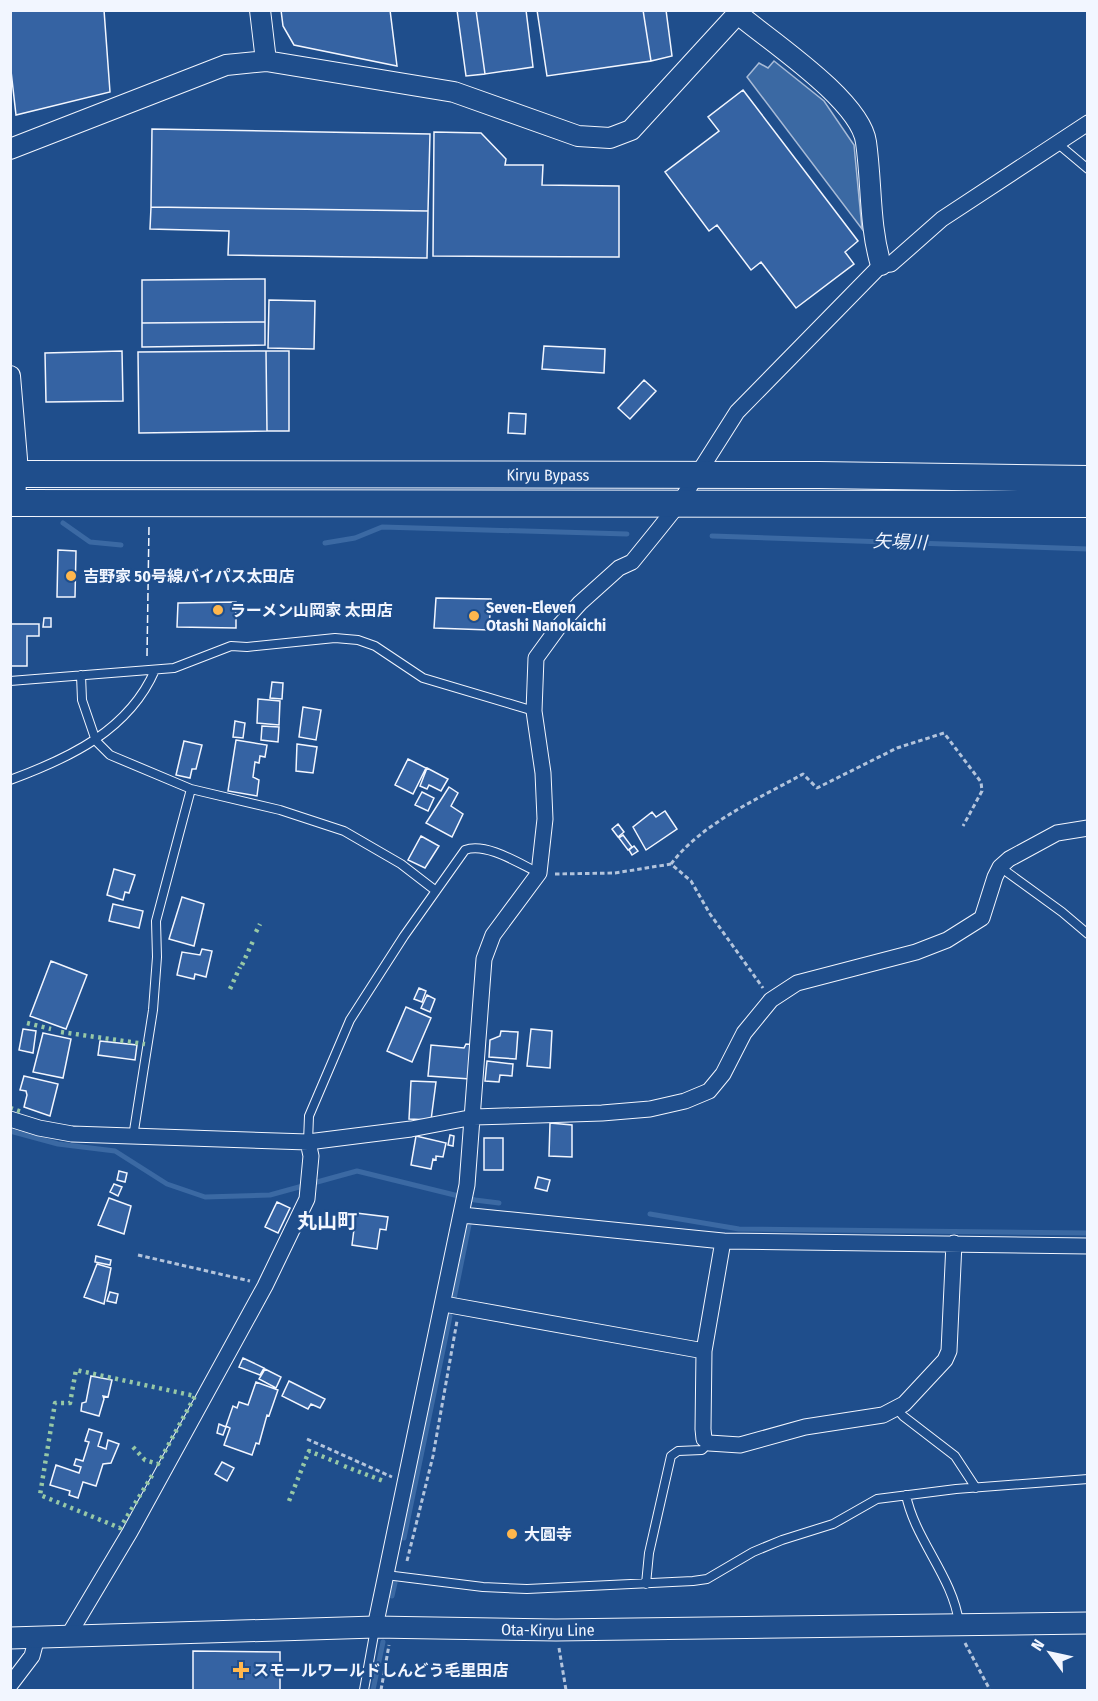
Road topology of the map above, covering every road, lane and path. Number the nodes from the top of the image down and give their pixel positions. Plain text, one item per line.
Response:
1 (260, 10) edge
2 (739, 12) edge
3 (266, 61) junction
4 (1088, 123) edge
5 (1057, 143) junction
6 (10, 149) edge
7 (1088, 169) edge
8 (881, 265) junction
9 (10, 376) edge
10 (1088, 462) edge
11 (13, 474) edge
12 (697, 475) junction
13 (820, 475) junction
14 (1088, 479) edge
15 (13, 503) edge
16 (1088, 504) edge
17 (678, 505) junction
18 (852, 506) junction
19 (1088, 520) edge
20 (156, 669) junction
21 (81, 675) junction
22 (10, 681) edge
23 (534, 711) junction
24 (96, 741) junction
25 (10, 780) edge
26 (191, 789) junction
27 (963, 826) dead end
28 (1088, 828) edge
29 (671, 864) junction
30 (1000, 867) junction
31 (539, 873) junction
32 (436, 891) junction
33 (1088, 934) edge
34 (771, 1000) junction
35 (474, 1117) junction
36 (10, 1119) edge
37 (133, 1137) junction
38 (308, 1142) junction
39 (463, 1210) junction
40 (723, 1241) junction
41 (954, 1243) junction
42 (1088, 1246) edge
43 (138, 1255) dead end
44 (265, 1286) junction
45 (444, 1304) junction
46 (460, 1306) junction
47 (704, 1351) junction
48 (897, 1409) junction
49 (307, 1439) dead end
50 (709, 1443) junction
51 (1088, 1479) edge
52 (404, 1483) junction
53 (976, 1488) junction
54 (906, 1495) junction
55 (386, 1575) junction
56 (403, 1575) junction
57 (646, 1584) junction
58 (1088, 1623) edge
59 (960, 1624) junction
60 (556, 1630) junction
61 (383, 1632) junction
62 (68, 1636) junction
63 (37, 1637) junction
64 (10, 1638) edge
65 (10, 1685) edge
66 (364, 1690) edge
67 (381, 1690) edge
68 (566, 1690) edge
69 (990, 1690) edge

1 - 3 street
2 - 3 street
2 - 8 street
3 - 6 street
4 - 5 street
5 - 7 lane
5 - 8 street
8 - 12 street
9 - 11 street
10 - 13 highway
11 - 12 highway, Kiryu Bypass
11 - 15 street
12 - 13 highway, Kiryu Bypass
12 - 17 street
13 - 14 highway, Kiryu Bypass
15 - 17 highway, Kiryu Bypass
16 - 18 highway, Kiryu Bypass
17 - 18 highway, Kiryu Bypass
17 - 23 street
18 - 19 highway
20 - 21 lane
20 - 23 lane
20 - 24 lane
21 - 22 lane
21 - 24 lane
23 - 31 street
24 - 25 lane
24 - 26 lane
26 - 32 lane
26 - 37 lane
27 - 29 path
28 - 30 street
29 - 31 path
29 - 34 path
30 - 33 lane
30 - 34 street
31 - 32 lane
31 - 35 street
32 - 38 lane
34 - 35 street
35 - 38 street
35 - 39 street
36 - 37 street
37 - 38 street
38 - 44 street
39 - 40 street
39 - 45 street
40 - 41 street
40 - 47 street
41 - 42 street
41 - 48 street
43 - 44 path
44 - 62 street
45 - 46 street
45 - 52 street
46 - 47 street
46 - 56 path
47 - 50 street
48 - 50 street
48 - 53 lane
49 - 52 path
50 - 57 lane
51 - 53 lane
52 - 55 street
53 - 54 lane
54 - 57 lane
54 - 59 lane
55 - 56 lane
55 - 61 street
56 - 57 lane
58 - 59 main road, Ota-Kiryu Line
59 - 60 main road, Ota-Kiryu Line
59 - 69 path
60 - 61 main road, Ota-Kiryu Line
60 - 68 path
61 - 62 main road, Ota-Kiryu Line
61 - 66 lane
61 - 67 path
62 - 63 main road, Ota-Kiryu Line
63 - 64 main road, Ota-Kiryu Line
63 - 65 street

